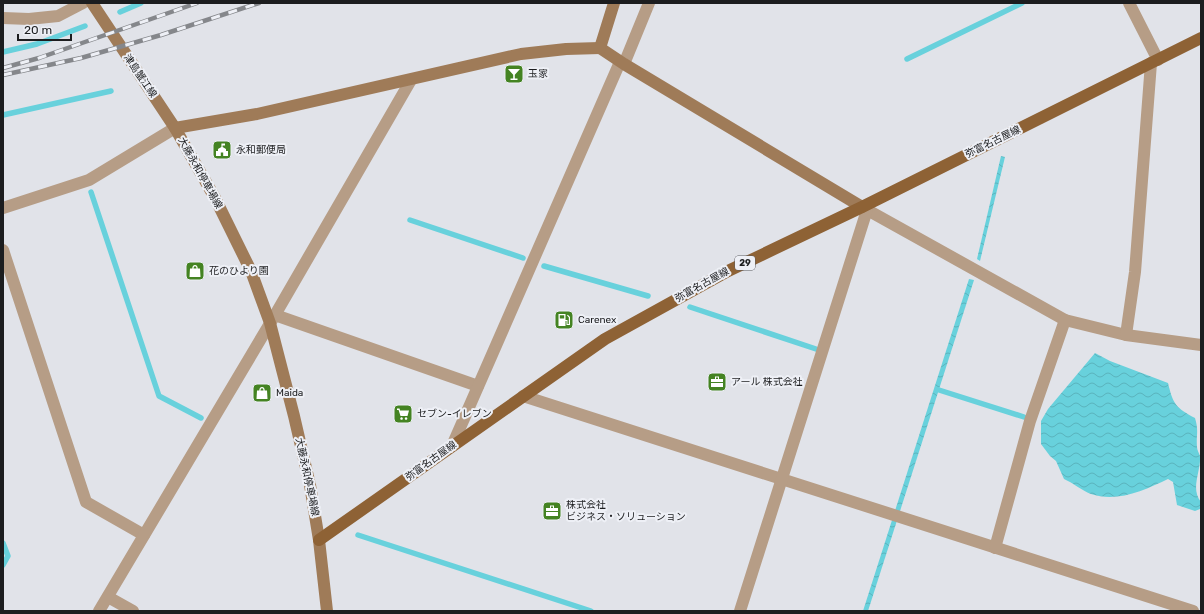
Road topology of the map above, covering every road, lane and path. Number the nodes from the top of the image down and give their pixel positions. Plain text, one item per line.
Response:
1 (83, 3) edge
2 (92, 3) edge
3 (614, 3) edge
4 (649, 3) edge
5 (1129, 3) edge
6 (3, 18) edge
7 (1201, 38) edge
8 (600, 48) junction
9 (1155, 62) junction
10 (622, 63) junction
11 (412, 80) junction
12 (175, 128) junction
13 (3, 208) edge
14 (864, 209) junction
15 (3, 250) edge
16 (272, 319) junction
17 (1065, 320) junction
18 (1126, 335) junction
19 (1201, 345) edge
20 (478, 386) junction
21 (523, 396) junction
22 (452, 446) junction
23 (782, 480) junction
24 (144, 536) junction
25 (319, 540) junction
26 (995, 548) junction
27 (108, 597) junction
28 (99, 611) edge
29 (133, 611) edge
30 (327, 611) edge
31 (740, 611) edge
32 (1193, 611) edge

1 - 6 street
2 - 12 main road, 津島蟹江線
3 - 8 main road
4 - 10 street
5 - 9 street
7 - 9 main road, 弥富名古屋線 / 29
8 - 10 main road
8 - 11 main road, 大藤永和停車場線
9 - 14 main road, 弥富名古屋線 / 29
9 - 18 street
10 - 14 main road
10 - 20 street
11 - 12 main road, 大藤永和停車場線
11 - 16 street
12 - 13 street
12 - 16 main road, 大藤永和停車場線
14 - 17 street
14 - 21 main road, 弥富名古屋線 / 29
14 - 23 street
15 - 24 street
16 - 20 street
16 - 24 street
16 - 25 main road, 大藤永和停車場線
17 - 18 street
17 - 26 street
18 - 19 street
20 - 22 street
21 - 22 main road, 弥富名古屋線 / 29
21 - 23 street
22 - 25 main road, 弥富名古屋線 / 29
23 - 26 street
23 - 31 street
24 - 27 street
25 - 30 main road, 大藤永和停車場線
26 - 32 street
27 - 28 street
27 - 29 street

